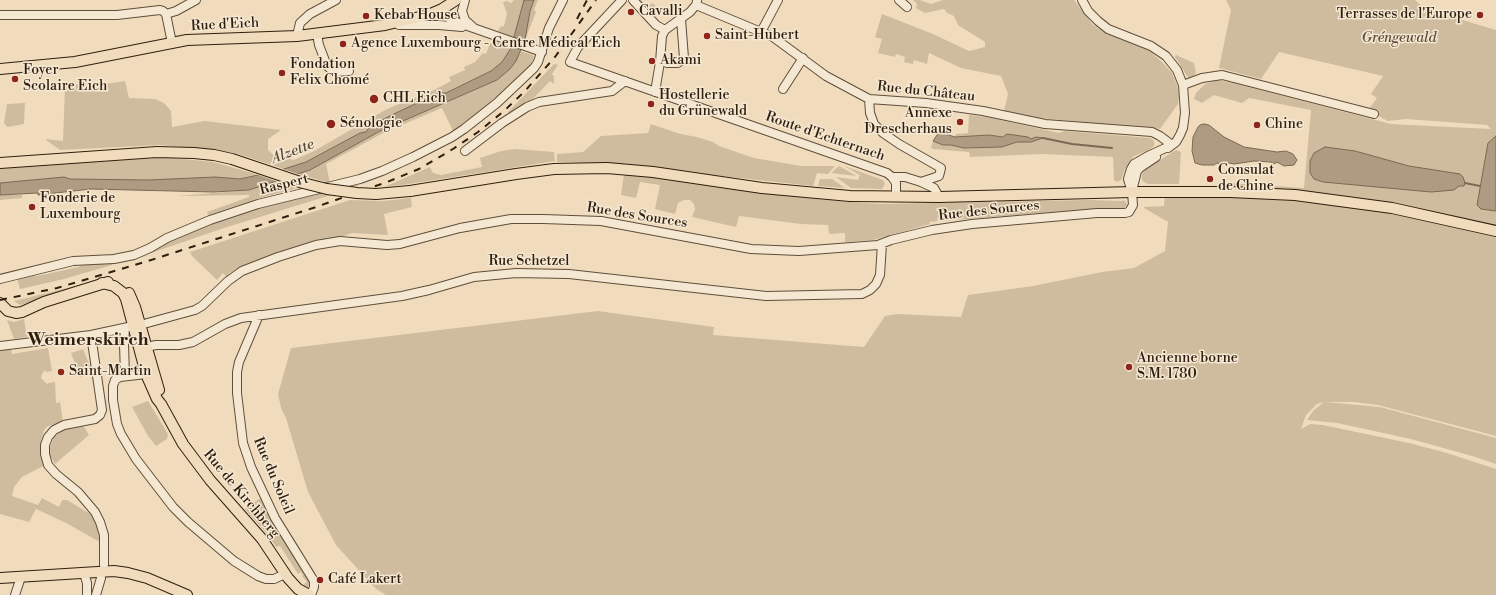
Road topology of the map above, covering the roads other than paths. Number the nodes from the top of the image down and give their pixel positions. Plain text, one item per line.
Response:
1 (196, 0) edge
2 (336, 0) edge
3 (456, 0) edge
4 (465, 0) edge
5 (563, 0) edge
6 (622, 0) edge
7 (633, 0) edge
8 (778, 0) edge
9 (899, 0) edge
10 (1082, 0) edge
11 (697, 2) edge
12 (907, 7) dead end
13 (442, 9) junction
14 (166, 14) junction
15 (0, 15) edge
16 (681, 19) junction
17 (385, 25) junction
18 (473, 28) junction
19 (665, 30) junction
20 (761, 32) junction
21 (317, 34) junction
22 (297, 36) junction
23 (172, 43) junction
24 (539, 51) junction
25 (802, 58) junction
26 (667, 63) dead end
27 (0, 69) edge
28 (349, 71) dead end
29 (625, 81) junction
30 (1183, 85) junction
31 (782, 89) dead end
32 (655, 92) junction
33 (869, 99) junction
34 (1374, 114) dead end
35 (1172, 145) junction
36 (465, 151) dead end
37 (0, 163) edge
38 (892, 177) junction
39 (921, 182) junction
40 (1132, 192) junction
41 (896, 196) junction
42 (939, 197) junction
43 (1496, 231) edge
44 (882, 244) junction
45 (0, 279) edge
46 (0, 303) edge
47 (259, 315) junction
48 (133, 326) junction
49 (91, 335) junction
50 (0, 346) edge
51 (142, 348) junction
52 (146, 374) junction
53 (125, 376) junction
54 (161, 404) junction
55 (104, 565) dead end
56 (84, 573) junction
57 (285, 574) junction
58 (22, 577) junction
59 (0, 578) edge
60 (101, 580) dead end
61 (15, 595) edge
62 (87, 595) edge
63 (96, 595) edge
64 (187, 595) edge
65 (310, 595) edge

1 - 14 street
2 - 22 street
3 - 13 main road
4 - 18 street
5 - 24 street, Raspert
6 - 29 street, Route d'Echternach
7 - 19 street
8 - 20 street
9 - 12 street
10 - 30 street
11 - 16 street
11 - 20 street, Rue du Château
13 - 17 main road
13 - 18 street
14 - 15 street
14 - 23 street
16 - 19 street
16 - 26 street
17 - 18 street, Rue d'Eich
17 - 21 main road, Rue d'Eich
18 - 24 street
19 - 32 street
20 - 25 street, Rue du Château
21 - 22 main road, Rue d'Eich
21 - 28 street
22 - 23 main road, Rue d'Eich
23 - 27 main road, Rue d'Eich
24 - 45 street, Raspert
25 - 31 street
25 - 33 street, Rue du Château
29 - 32 street, Route d'Echternach
29 - 36 street
30 - 34 street
30 - 35 street
32 - 38 street, Route d'Echternach
33 - 35 street, Rue du Château
33 - 39 street
35 - 40 street, Rue des Sources
37 - 41 main road, bridge
38 - 39 street
38 - 41 street, Route d'Echternach
39 - 42 street
40 - 42 main road
40 - 43 main road
40 - 44 street, Rue des Sources
41 - 42 main road
44 - 47 street, Rue Schetzel
44 - 48 street, Rue des Sources
46 - 48 main road, Rue de Kirchberg
47 - 51 street, Rue Schetzel
47 - 65 street, Rue du Soleil
48 - 49 street, Rue des Sources
48 - 51 main road, Rue de Kirchberg
48 - 53 street
49 - 50 street, Rue des Sources
49 - 55 street
51 - 52 main road, Rue de Kirchberg
51 - 54 main road, Rue de Kirchberg
52 - 53 street
52 - 54 main road, Rue de Kirchberg
53 - 57 street
54 - 57 main road, Rue de Kirchberg
56 - 58 main road
56 - 62 street
56 - 64 main road
57 - 65 main road, Rue de Kirchberg
58 - 59 main road
58 - 61 street
60 - 63 street

